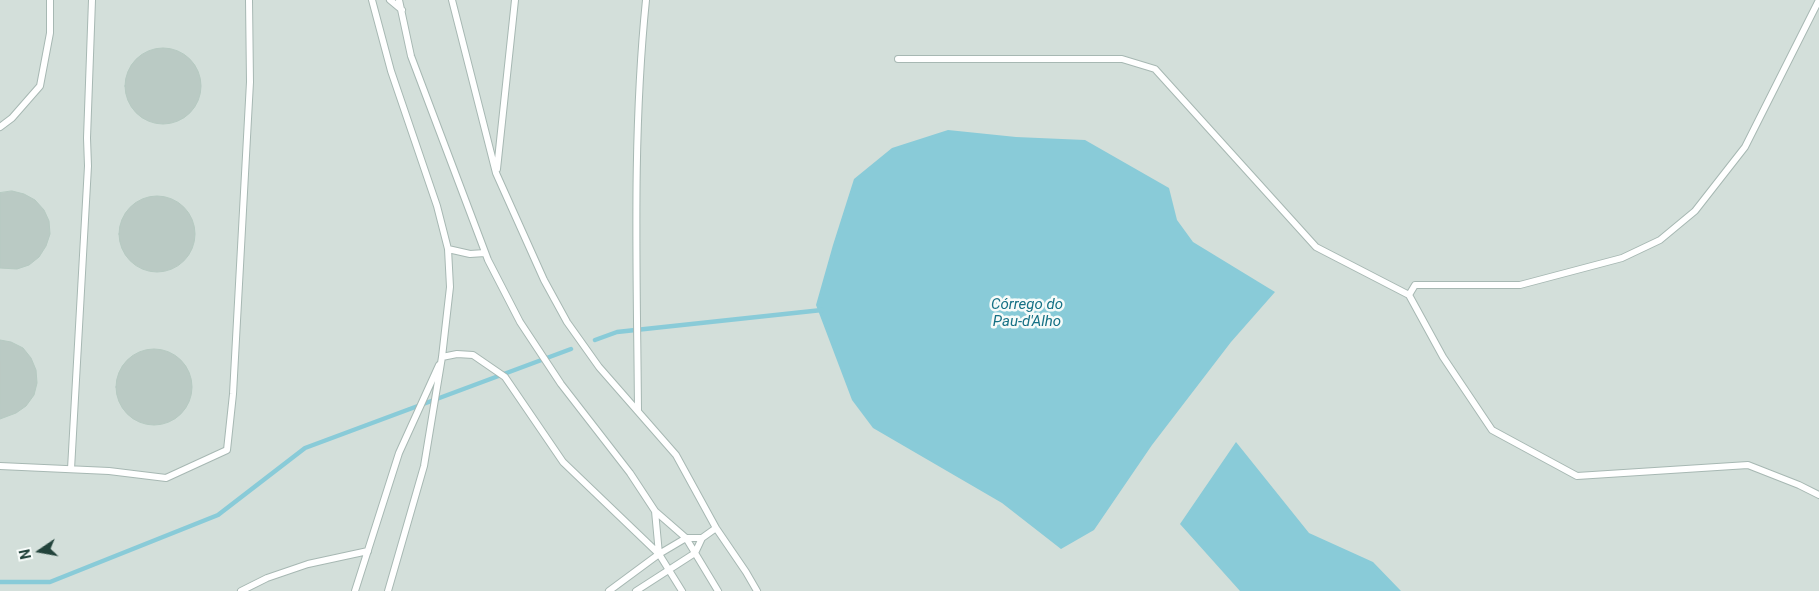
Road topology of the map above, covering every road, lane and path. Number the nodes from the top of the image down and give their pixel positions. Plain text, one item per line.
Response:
1 (50, 0) edge
2 (92, 0) edge
3 (249, 0) edge
4 (372, 0) edge
5 (390, 0) edge
6 (400, 0) edge
7 (452, 0) edge
8 (515, 0) edge
9 (646, 0) edge
10 (1819, 0) edge
11 (402, 10) junction
12 (898, 58) dead end
13 (0, 127) edge
14 (496, 173) junction
15 (448, 249) junction
16 (486, 253) junction
17 (1409, 295) junction
18 (442, 357) junction
19 (638, 411) junction
20 (0, 466) edge
21 (71, 469) junction
22 (1819, 495) edge
23 (656, 511) junction
24 (716, 528) junction
25 (686, 538) junction
26 (702, 538) junction
27 (368, 551) junction
28 (695, 553) junction
29 (659, 554) junction
30 (669, 571) junction
31 (241, 591) edge
32 (355, 591) edge
33 (388, 591) edge
34 (609, 591) edge
35 (636, 591) edge
36 (682, 591) edge
37 (718, 591) edge
38 (757, 591) edge

1 - 13 lane
2 - 21 lane
3 - 21 lane
4 - 15 lane
5 - 11 lane
6 - 11 lane
7 - 14 lane
8 - 14 lane
9 - 19 lane
10 - 17 lane
11 - 16 lane
12 - 17 lane
14 - 19 lane
15 - 16 lane
15 - 18 lane
16 - 23 lane
17 - 22 lane
18 - 27 lane
18 - 29 lane
18 - 33 lane
19 - 24 lane
20 - 21 lane
23 - 25 lane
23 - 29 lane
24 - 26 lane
24 - 38 lane
25 - 26 lane
25 - 28 lane
25 - 29 lane
26 - 28 lane
27 - 31 lane
27 - 32 lane
28 - 30 lane
28 - 37 lane
29 - 30 lane
29 - 34 lane
30 - 35 lane
30 - 36 lane

